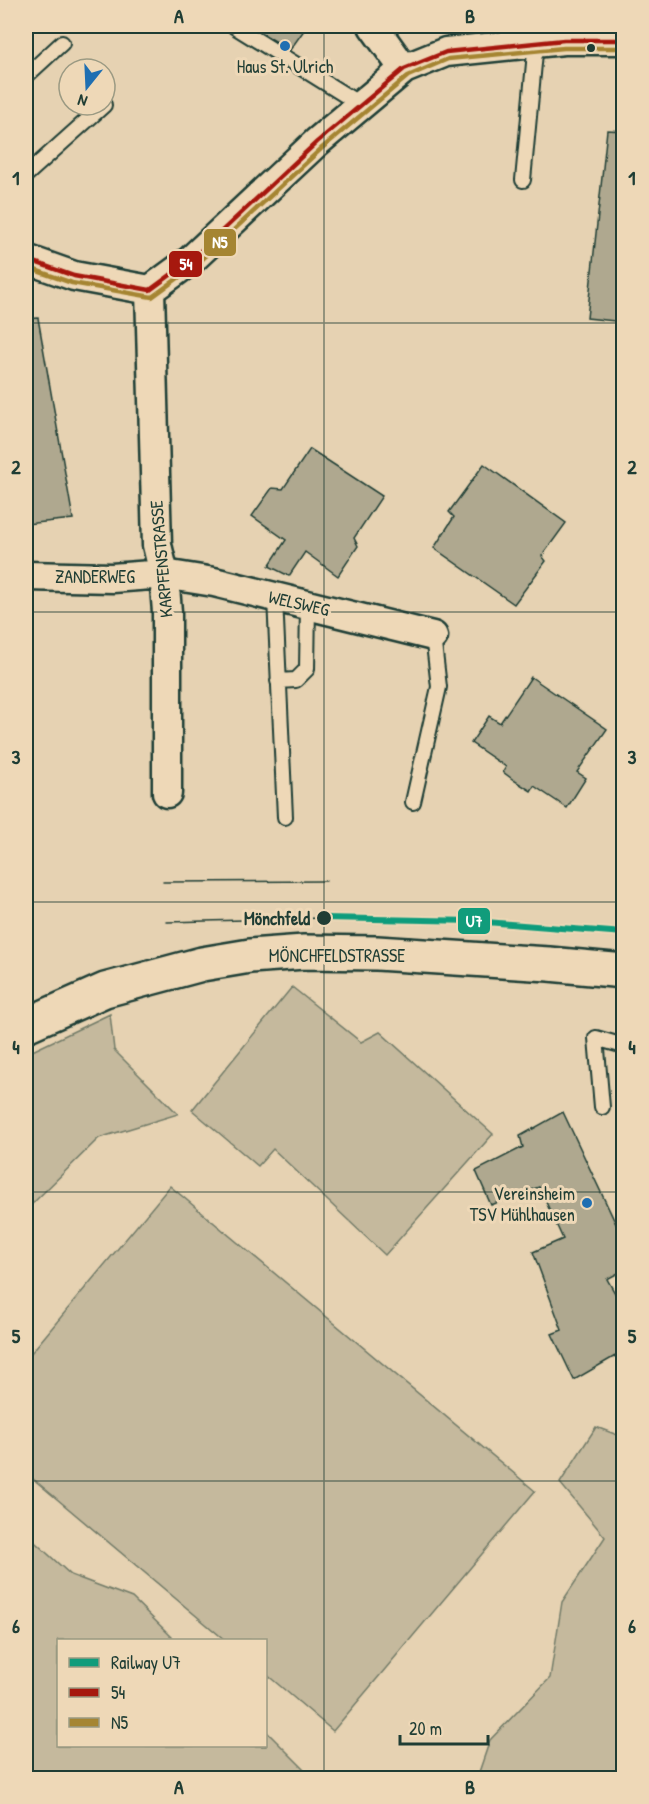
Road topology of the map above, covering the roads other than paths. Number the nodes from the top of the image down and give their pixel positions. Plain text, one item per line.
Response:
1 (234, 26) edge
2 (373, 26) edge
3 (624, 40) edge
4 (536, 42) junction
5 (62, 43) dead end
6 (404, 69) junction
7 (26, 76) edge
8 (361, 105) junction
9 (91, 117) edge
10 (26, 175) edge
11 (523, 180) dead end
12 (26, 259) edge
13 (150, 290) junction
14 (164, 574) junction
15 (26, 576) edge
16 (275, 598) junction
17 (308, 605) junction
18 (433, 636) joint
19 (278, 681) junction
20 (167, 793) dead end
21 (413, 802) dead end
22 (285, 817) dead end
23 (624, 971) edge
24 (26, 1025) edge
25 (624, 1046) edge
26 (602, 1107) dead end

1 - 8 lane
2 - 6 street
3 - 4 street
4 - 6 street
4 - 11 lane
5 - 7 lane
6 - 8 street
8 - 13 street
9 - 10 lane
12 - 13 street
13 - 14 street, KARPFENSTRASSE
14 - 15 street, ZANDERWEG
14 - 16 street, WELSWEG
14 - 20 street, KARPFENSTRASSE
16 - 17 street, WELSWEG
16 - 19 lane
17 - 18 street, WELSWEG
17 - 19 lane
18 - 21 lane
19 - 22 lane
23 - 24 main road, MÖNCHFELDSTRASSE
25 - 26 lane

